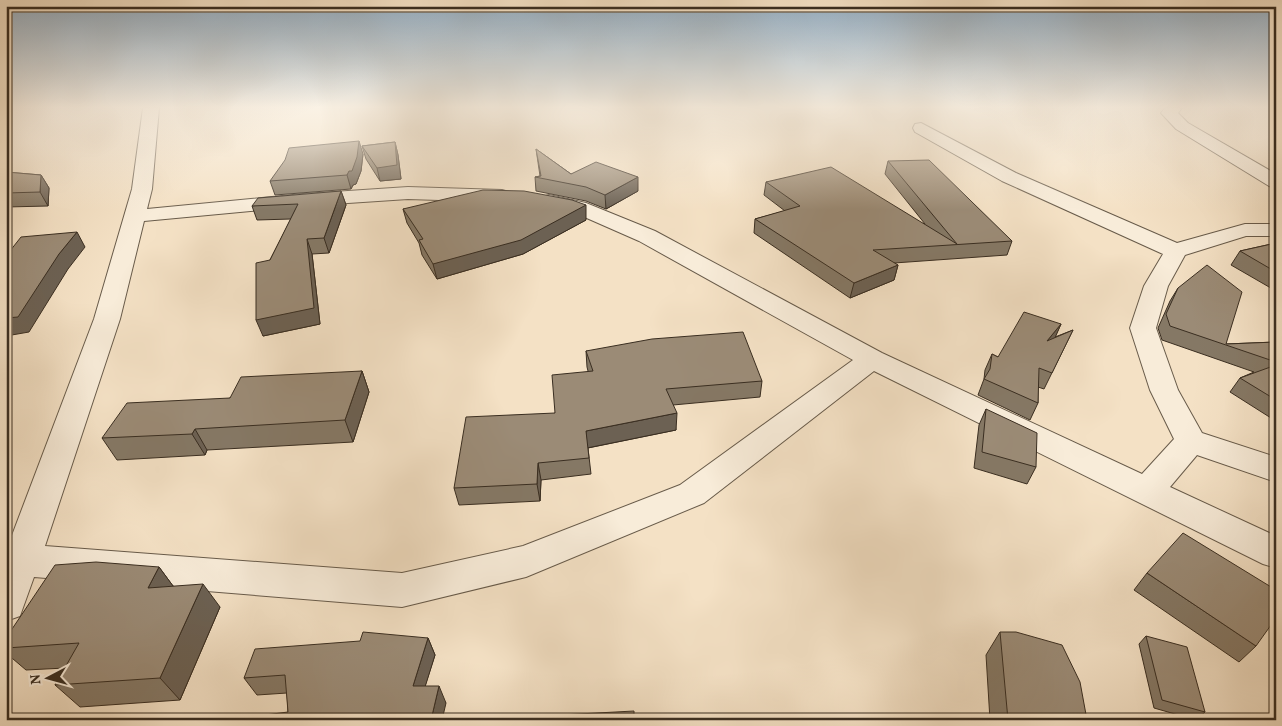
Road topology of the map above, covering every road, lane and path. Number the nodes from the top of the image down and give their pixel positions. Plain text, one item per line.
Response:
1 (147, 142) edge
2 (946, 142) edge
3 (1209, 142) edge
4 (1276, 182) edge
5 (135, 216) junction
6 (1276, 230) edge
7 (1176, 251) junction
8 (872, 359) junction
9 (1191, 441) junction
10 (1276, 470) edge
11 (1147, 491) junction
12 (1276, 553) edge
13 (14, 556) edge
14 (6, 604) edge

1 - 5 street
2 - 7 street
3 - 4 street
5 - 8 street
5 - 13 street
6 - 7 street
7 - 9 street
8 - 11 street
8 - 13 street
9 - 10 street
9 - 11 street
11 - 12 street
13 - 14 street

